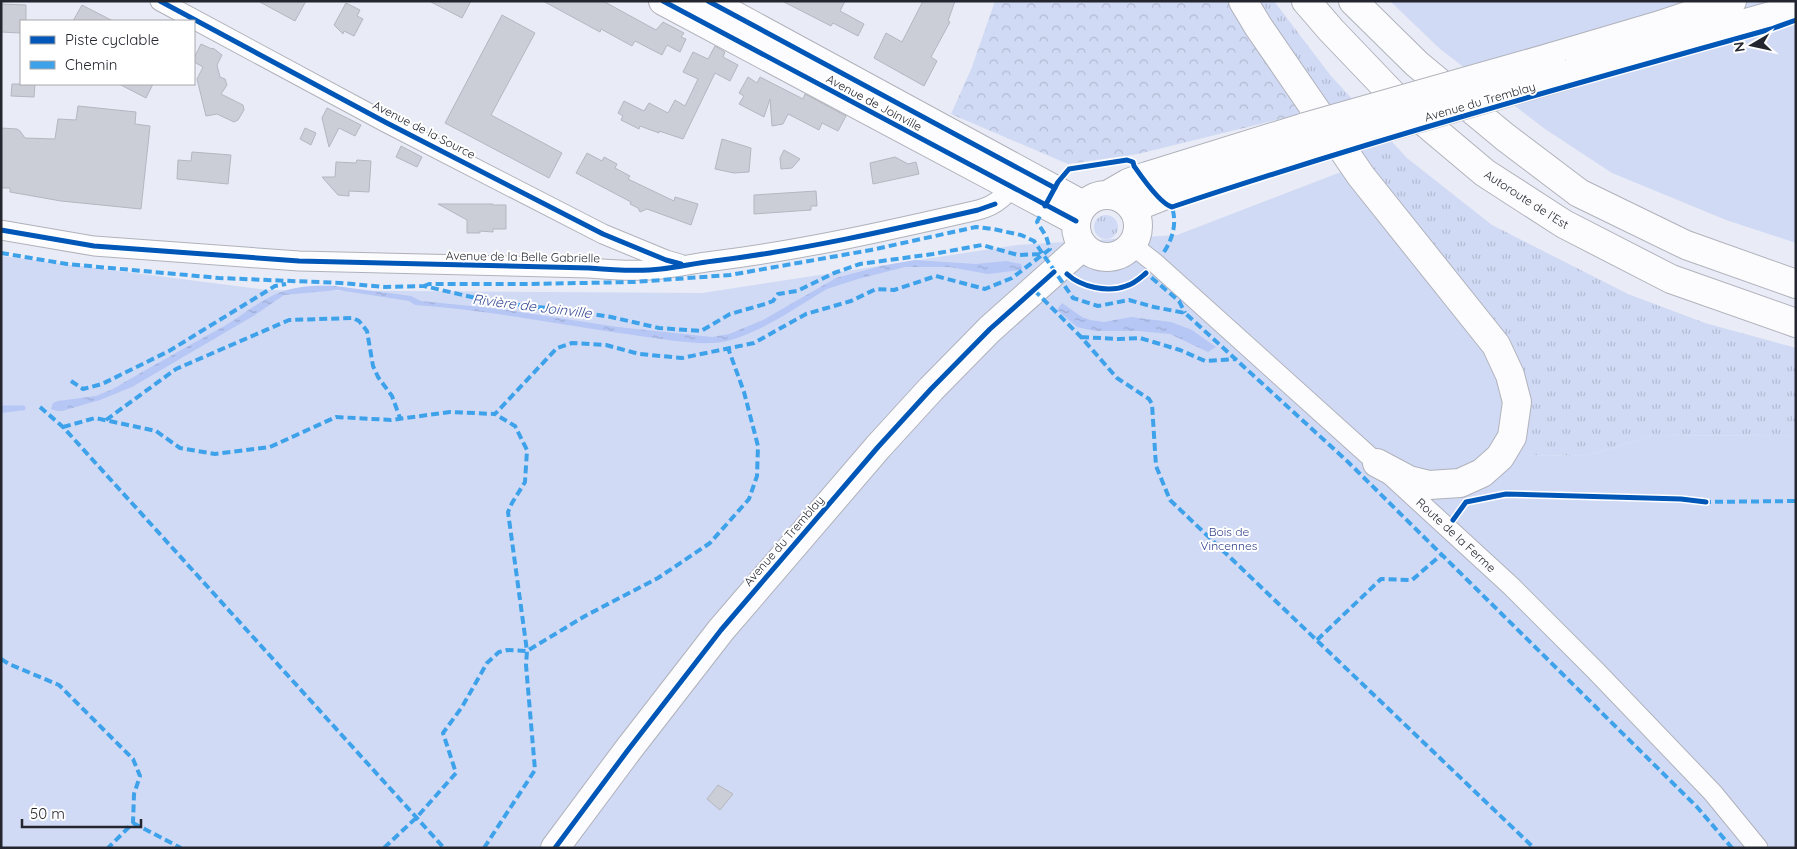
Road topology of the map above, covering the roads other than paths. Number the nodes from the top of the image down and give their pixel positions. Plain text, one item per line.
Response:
1 (160, 1) edge
2 (663, 1) edge
3 (708, 1) edge
4 (1243, 1) edge
5 (1306, 1) edge
6 (1353, 1) edge
7 (1732, 1) edge
8 (1796, 10) edge
9 (1561, 66) junction
10 (1312, 137) junction
11 (1018, 180) junction
12 (1109, 194) junction
13 (1133, 208) junction
14 (1080, 224) junction
15 (1, 230) edge
16 (604, 234) junction
17 (1132, 245) junction
18 (684, 264) junction
19 (589, 268) junction
20 (1796, 284) edge
21 (1796, 323) edge
22 (1377, 463) junction
23 (555, 848) edge
24 (1758, 848) edge

1 - 16 street, Avenue de la Source
2 - 11 main road, Avenue de Joinville
3 - 11 main road, Avenue de Joinville
4 - 22 main road
5 - 21 main road, Autoroute de l’Est
6 - 20 main road
7 - 9 main road, Avenue du Tremblay
8 - 9 main road, Avenue du Tremblay
9 - 10 main road, Avenue du Tremblay, bridge
10 - 12 main road, Avenue du Tremblay
10 - 13 main road, Avenue du Tremblay
11 - 14 main road, Avenue de Joinville
11 - 18 street, Avenue de la Belle Gabrielle
12 - 13 main road
12 - 14 main road
13 - 17 main road
14 - 17 main road
14 - 23 main road, Avenue du Tremblay
15 - 19 street, Avenue de la Belle Gabrielle
16 - 18 street, Avenue de la Source
16 - 19 street
17 - 22 street, Route de la Ferme
18 - 19 street, Avenue de la Belle Gabrielle
22 - 24 street, Route de la Ferme

